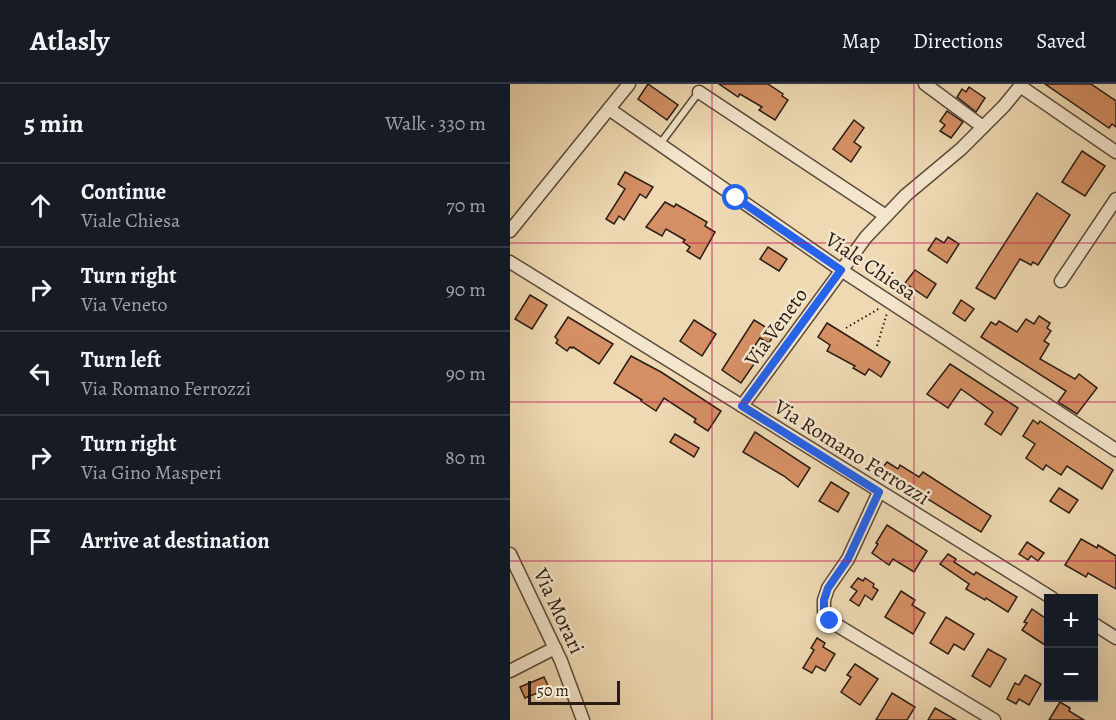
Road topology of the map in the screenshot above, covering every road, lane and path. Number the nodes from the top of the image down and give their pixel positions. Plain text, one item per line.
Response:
1 (629, 84) edge
2 (925, 84) edge
3 (1021, 85) edge
4 (699, 92) joint
5 (609, 109) junction
6 (983, 127) junction
7 (660, 145) junction
8 (1116, 153) edge
9 (1116, 199) edge
10 (886, 216) junction
11 (510, 231) edge
12 (510, 262) edge
13 (841, 270) junction
14 (1061, 281) dead end
15 (890, 302) junction
16 (846, 328) dead end
17 (877, 346) dead end
18 (742, 406) junction
19 (1116, 450) edge
20 (879, 492) junction
21 (510, 554) edge
22 (1045, 594) edge
23 (1098, 627) edge
24 (1116, 638) edge
25 (555, 648) junction
26 (510, 671) edge
27 (583, 720) edge
28 (994, 720) edge

1 - 5 street
2 - 6 street
3 - 6 street, Via Veneto
3 - 8 street
4 - 7 lane
4 - 10 street
5 - 7 street, Viale Chiesa
5 - 11 street
6 - 10 street, Via Veneto
7 - 13 street, Viale Chiesa
9 - 14 street
10 - 13 street, Via Veneto
12 - 18 street, Via Romano Ferrozzi
13 - 15 street, Viale Chiesa
13 - 18 street, Via Veneto
15 - 16 path
15 - 17 path
15 - 19 street, Viale Chiesa
18 - 20 street, Via Romano Ferrozzi
20 - 22 street, Via Romano Ferrozzi
20 - 28 street
21 - 25 street, Via Morari
23 - 24 street
25 - 26 street
25 - 27 street, Via Morari

